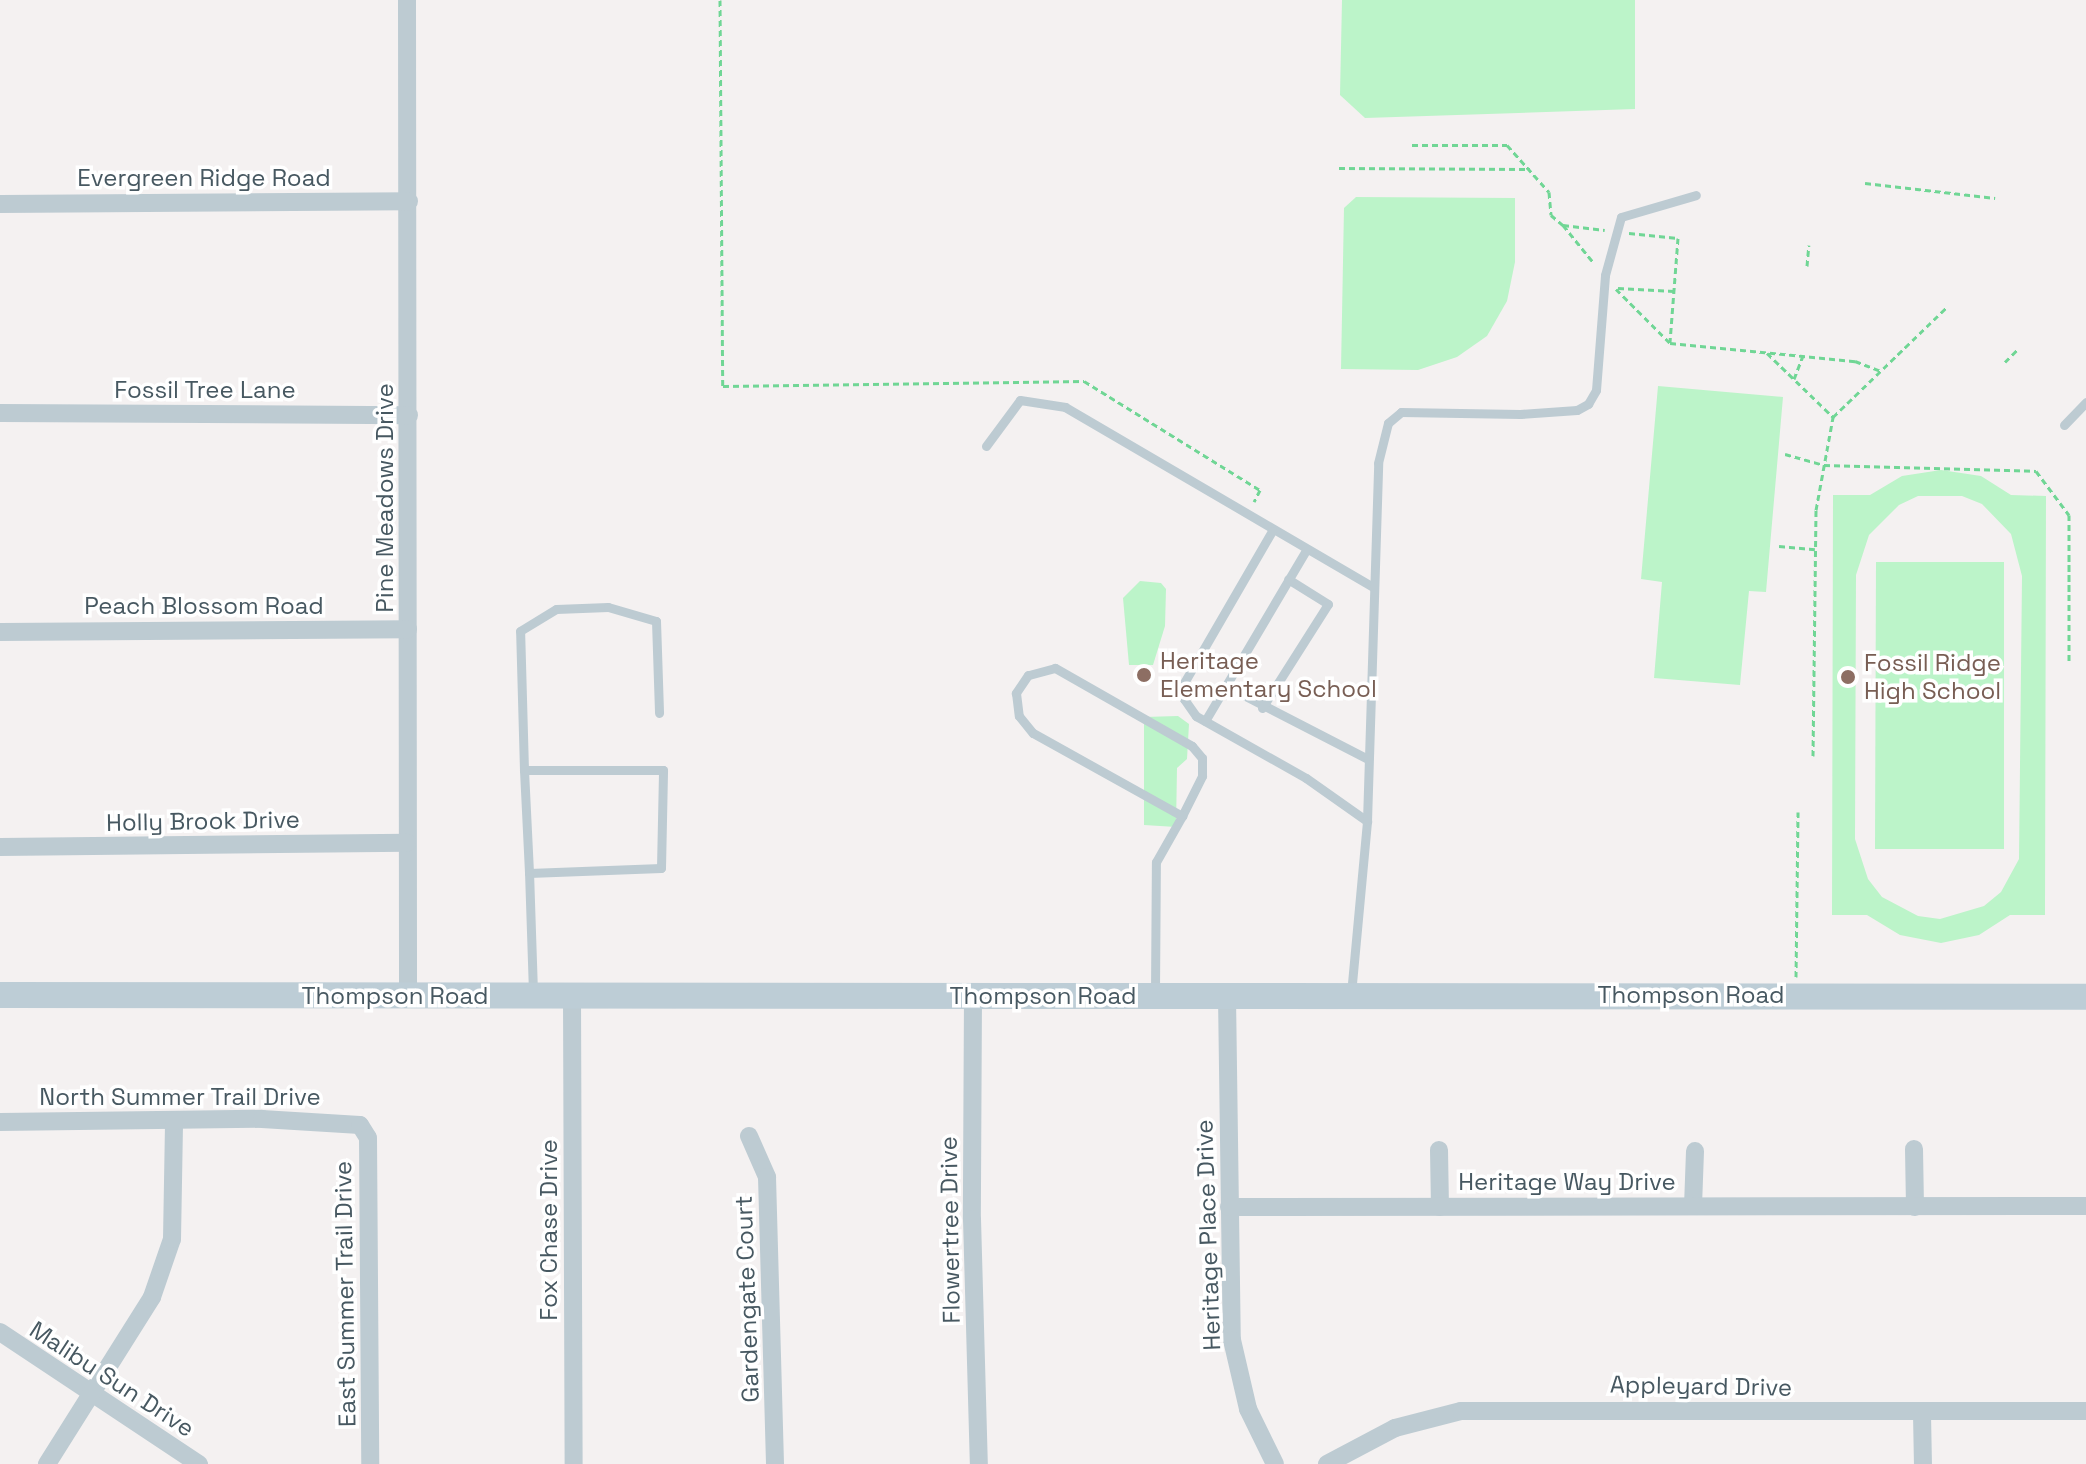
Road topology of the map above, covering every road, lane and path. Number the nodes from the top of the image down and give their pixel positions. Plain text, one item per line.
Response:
1 (407, 0) edge
2 (720, 0) edge
3 (1412, 145) dead end
4 (1339, 168) dead end
5 (1530, 169) junction
6 (1865, 183) dead end
7 (1696, 195) dead end
8 (1995, 198) dead end
9 (409, 201) junction
10 (0, 204) edge
11 (1614, 231) junction
12 (1809, 245) dead end
13 (1807, 266) dead end
14 (1615, 288) dead end
15 (1674, 291) junction
16 (1947, 307) dead end
17 (2017, 350) dead end
18 (1766, 352) junction
19 (1803, 356) junction
20 (2005, 362) dead end
21 (1881, 371) junction
22 (1794, 379) junction
23 (2086, 402) edge
24 (0, 413) edge
25 (409, 415) junction
26 (1833, 417) junction
27 (2064, 425) dead end
28 (986, 446) dead end
29 (1785, 454) dead end
30 (1824, 465) junction
31 (1246, 516) junction
32 (1272, 531) junction
33 (1779, 546) dead end
34 (1815, 549) junction
35 (1306, 550) junction
36 (1288, 579) junction
37 (1373, 587) junction
38 (408, 629) junction
39 (0, 632) edge
40 (2069, 662) dead end
41 (1226, 686) junction
42 (1262, 708) junction
43 (659, 713) dead end
44 (1205, 721) junction
45 (1813, 756) dead end
46 (1368, 759) junction
47 (524, 770) junction
48 (1798, 812) dead end
49 (1182, 816) junction
50 (1367, 821) junction
51 (407, 843) junction
52 (0, 847) edge
53 (529, 873) junction
54 (1796, 977) dead end
55 (1351, 994) junction
56 (0, 995) edge
57 (973, 995) junction
58 (408, 996) junction
59 (533, 996) junction
60 (572, 996) junction
61 (1155, 996) junction
62 (1227, 996) junction
63 (2086, 997) edge
64 (174, 1120) junction
65 (0, 1122) edge
66 (360, 1125) joint
67 (749, 1136) dead end
68 (1914, 1149) dead end
69 (1439, 1150) dead end
70 (1695, 1151) dead end
71 (1693, 1206) junction
72 (2086, 1206) edge
73 (1229, 1207) junction
74 (1440, 1207) junction
75 (1915, 1207) junction
76 (0, 1332) edge
77 (89, 1393) junction
78 (2086, 1411) edge
79 (1922, 1414) junction
80 (47, 1464) edge
81 (199, 1464) edge
82 (370, 1464) edge
83 (574, 1464) edge
84 (775, 1464) edge
85 (979, 1464) edge
86 (1275, 1464) edge
87 (1327, 1464) edge
88 (1923, 1464) edge

1 - 9 street, Pine Meadows Drive
2 - 31 path
3 - 5 path
4 - 5 path
5 - 11 path
6 - 8 path
7 - 11 lane
9 - 10 street, Evergreen Ridge Road
9 - 25 street, Pine Meadows Drive
11 - 15 path
11 - 37 lane
12 - 13 path
14 - 15 path
15 - 18 path
16 - 21 path
17 - 20 path
18 - 19 path
18 - 22 path
19 - 21 path
19 - 22 path
21 - 26 path
22 - 26 path
23 - 27 lane
24 - 25 street, Fossil Tree Lane
25 - 38 street, Pine Meadows Drive
26 - 30 path
28 - 31 lane
29 - 30 path
30 - 34 path
30 - 40 path
31 - 32 lane
32 - 35 lane
32 - 44 lane
33 - 34 path
34 - 45 path
35 - 36 lane
35 - 37 lane
36 - 41 lane
36 - 42 lane
37 - 46 lane
38 - 39 street, Peach Blossom Road
38 - 51 street, Pine Meadows Drive
41 - 42 lane
41 - 44 lane
42 - 46 lane
43 - 47 lane
44 - 50 lane
46 - 50 lane
47 - 53 lane
47 - 53 lane
48 - 54 path
49 - 49 lane
49 - 61 lane
50 - 55 lane
51 - 52 street, Holly Brook Drive
51 - 58 street, Pine Meadows Drive
53 - 59 lane
55 - 62 street, Thompson Road
55 - 63 street, Thompson Road
56 - 58 street, Thompson Road
57 - 60 street, Thompson Road
57 - 61 street, Thompson Road
57 - 85 street, Flowertree Drive
58 - 59 street, Thompson Road
59 - 60 street, Thompson Road
60 - 83 street, Fox Chase Drive
61 - 62 street, Thompson Road
62 - 73 street, Heritage Place Drive
64 - 65 street, North Summer Trail Drive
64 - 66 street, North Summer Trail Drive
64 - 77 street
66 - 82 street, East Summer Trail Drive
67 - 84 street, Gardengate Court
68 - 75 street
69 - 74 street, Heritage Way Drive
70 - 71 street, Heritage Way Drive
71 - 74 street, Heritage Way Drive
71 - 75 street, Heritage Way Drive
72 - 75 street, Heritage Way Drive
73 - 74 street, Heritage Way Drive
73 - 86 street, Heritage Place Drive
76 - 77 street, Malibu Sun Drive
77 - 80 street
77 - 81 street, Malibu Sun Drive
78 - 79 street, Appleyard Drive
79 - 87 street, Appleyard Drive
79 - 88 street

